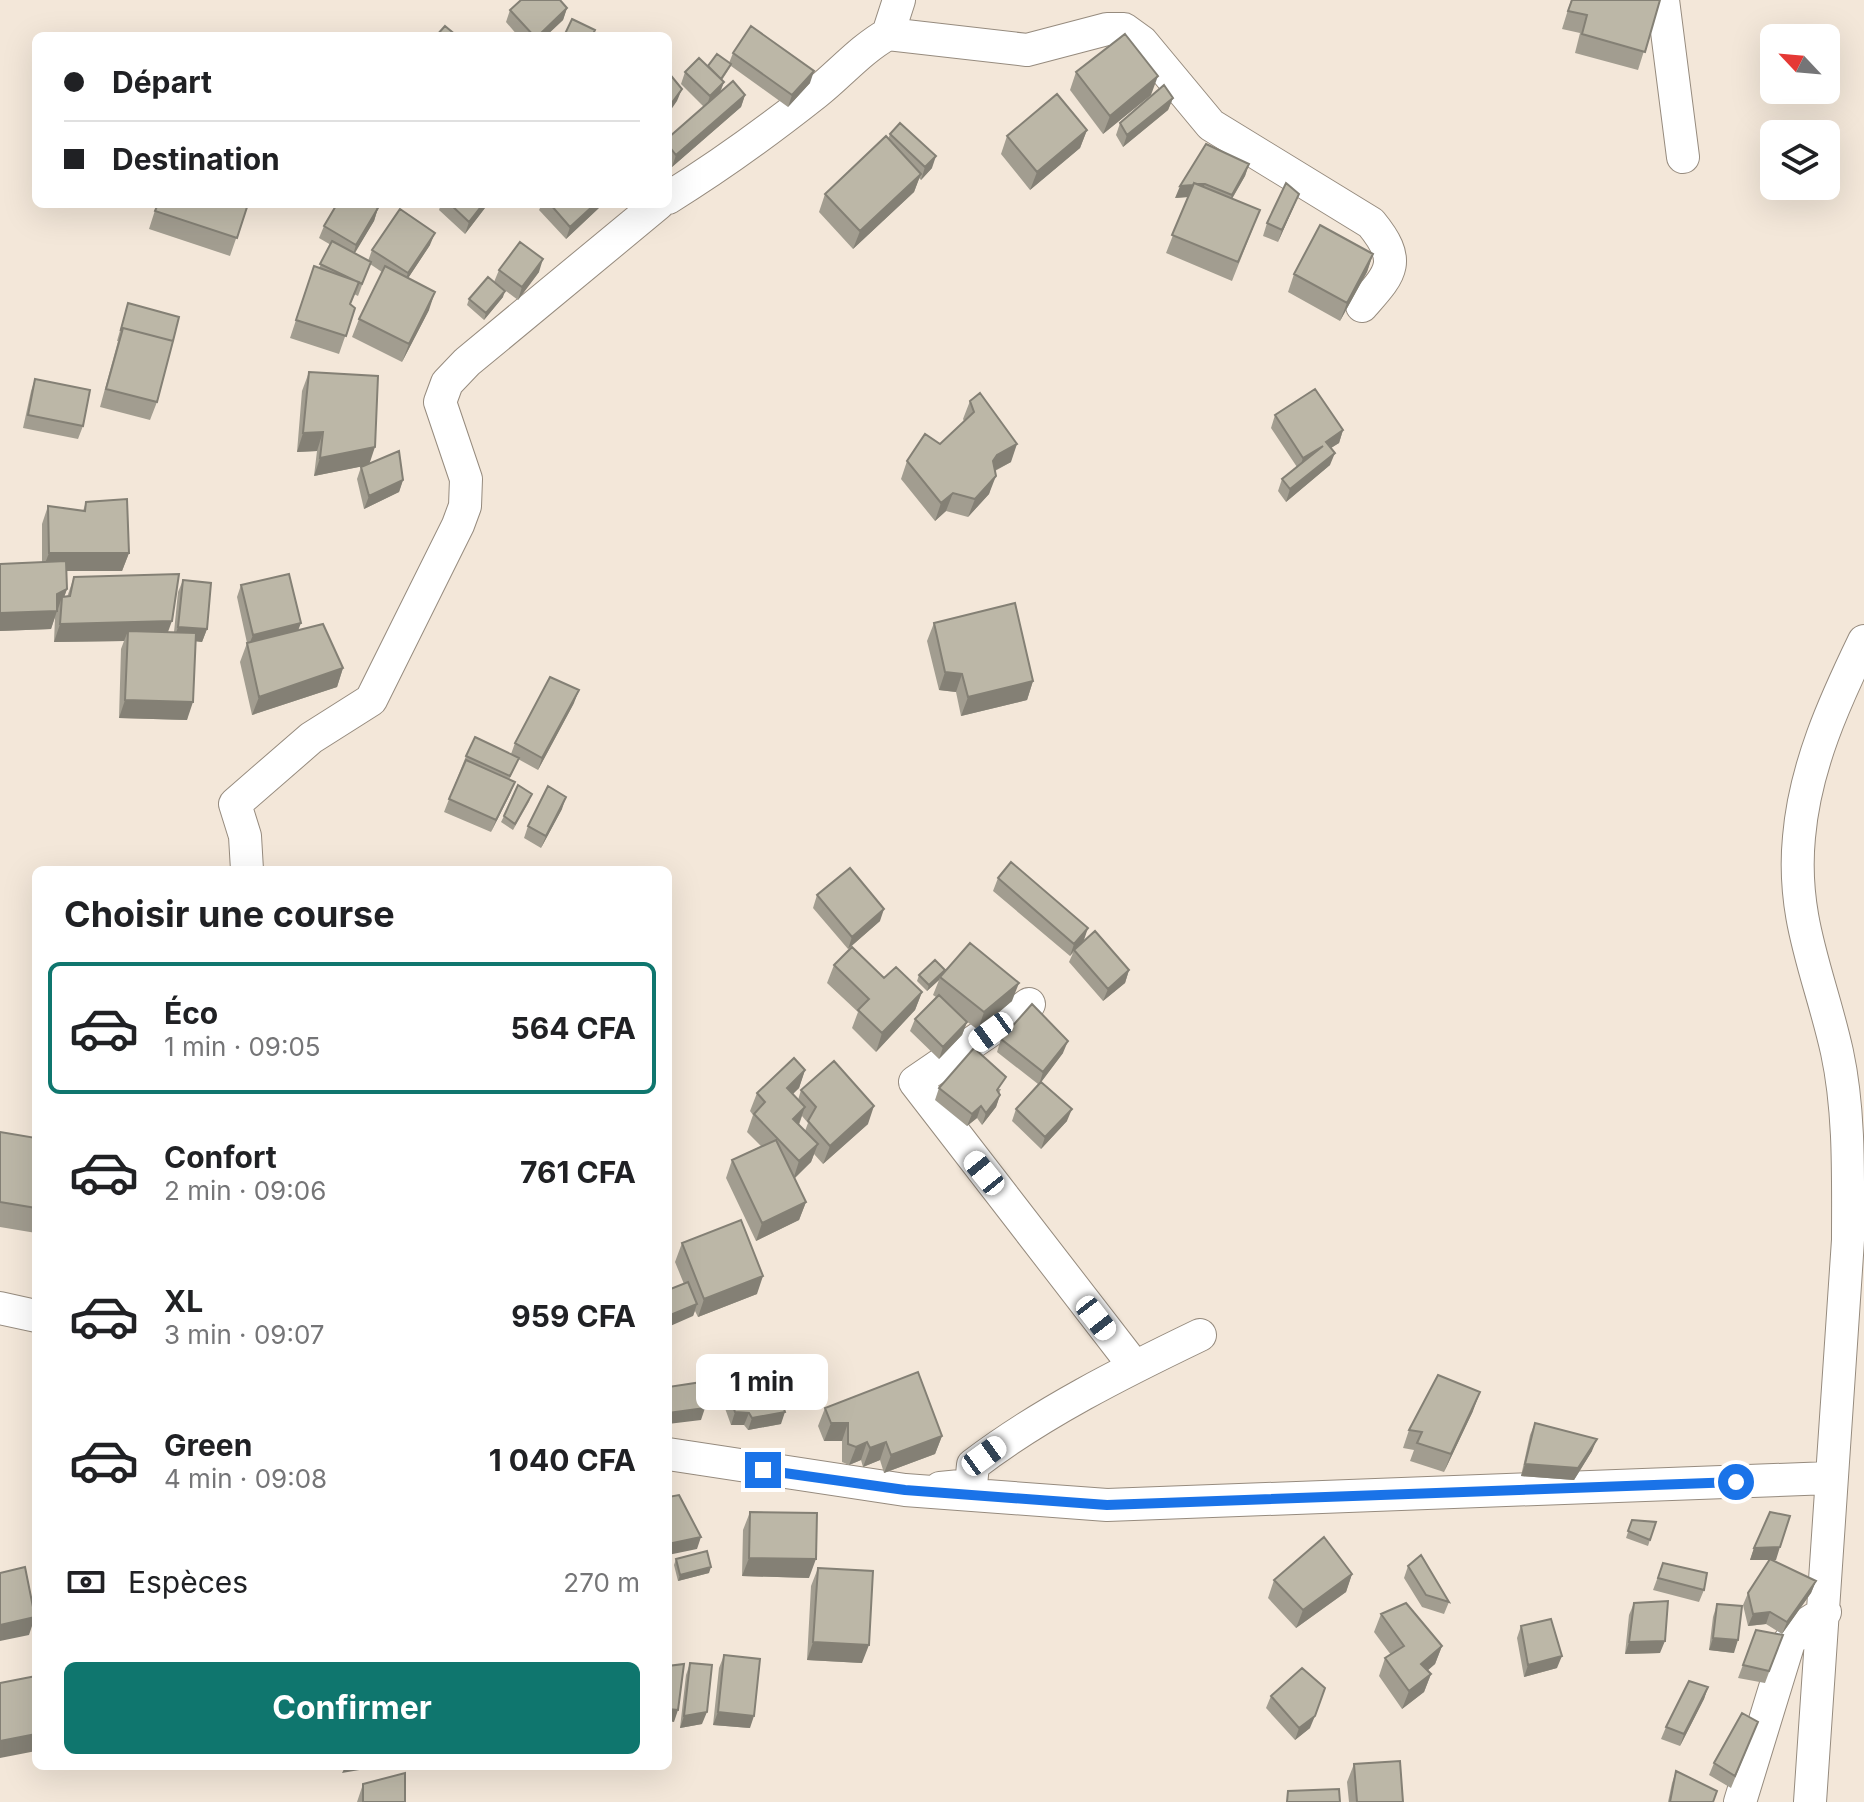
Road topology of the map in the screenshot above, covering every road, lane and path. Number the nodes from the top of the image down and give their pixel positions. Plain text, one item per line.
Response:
1 (899, 0) edge
2 (1663, 0) edge
3 (888, 34) junction
4 (1683, 157) dead end
5 (672, 195) edge
6 (653, 208) edge
7 (1362, 306) dead end
8 (1864, 641) edge
9 (247, 866) edge
10 (1029, 1004) edge
11 (0, 1308) edge
12 (32, 1315) edge
13 (1200, 1335) dead end
14 (1135, 1367) junction
15 (672, 1455) edge
16 (1830, 1478) junction
17 (905, 1490) junction
18 (1825, 1612) junction
19 (1740, 1802) edge
20 (1810, 1802) edge

1 - 3 street
2 - 4 street
3 - 5 street
3 - 7 street
6 - 9 street
8 - 16 street
10 - 14 street
11 - 12 street
13 - 14 street
14 - 17 street
15 - 17 street
16 - 17 street
16 - 18 street
18 - 19 street
18 - 20 street

